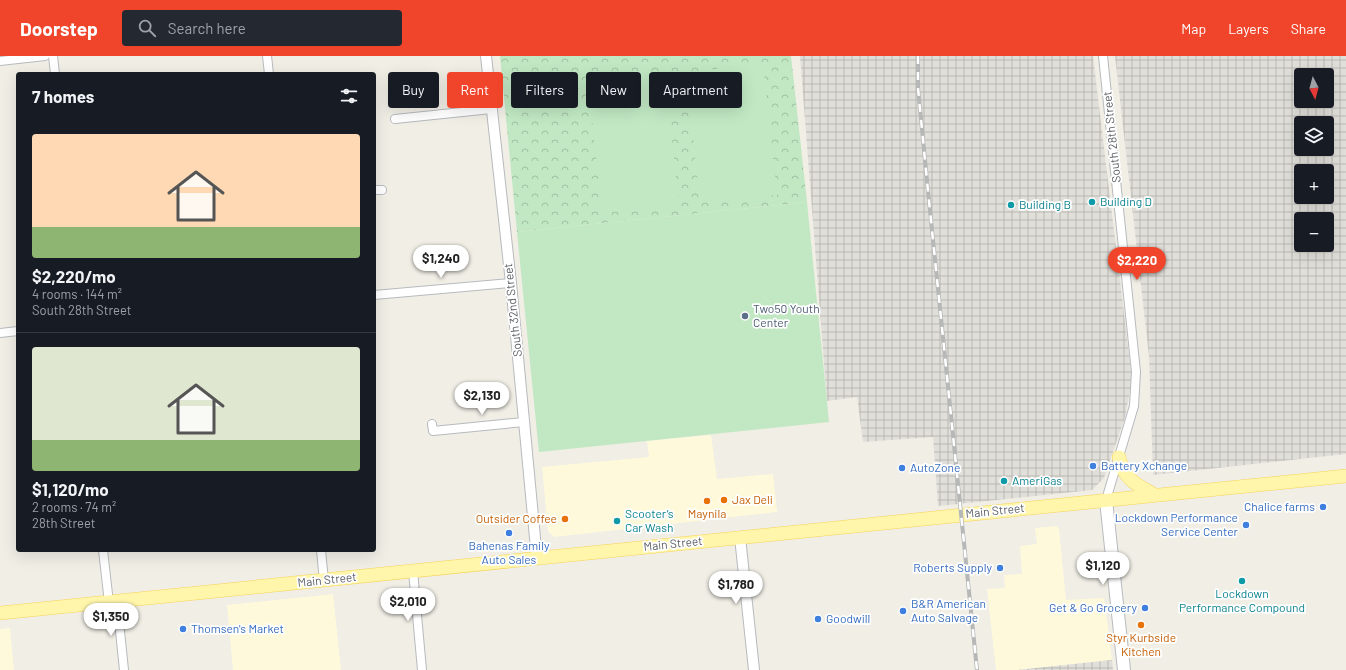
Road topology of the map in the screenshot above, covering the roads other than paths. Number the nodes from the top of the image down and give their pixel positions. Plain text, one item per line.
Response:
1 (45, 56) edge
2 (53, 56) edge
3 (267, 56) edge
4 (486, 56) edge
5 (1103, 56) edge
6 (0, 61) edge
7 (55, 72) edge
8 (269, 72) edge
9 (491, 109) junction
10 (395, 119) dead end
11 (510, 283) junction
12 (376, 295) edge
13 (16, 332) edge
14 (0, 333) edge
15 (524, 422) junction
16 (432, 424) dead end
17 (1119, 457) junction
18 (1346, 476) edge
19 (1155, 495) junction
20 (1106, 500) junction
21 (740, 537) junction
22 (103, 552) edge
23 (321, 552) edge
24 (536, 558) junction
25 (413, 572) junction
26 (324, 581) junction
27 (113, 602) junction
28 (0, 613) edge
29 (124, 670) edge
30 (422, 670) edge
31 (754, 670) edge
32 (1124, 670) edge

1 - 6 street
2 - 7 street
3 - 8 street
4 - 9 street, South 32nd Street
5 - 17 street, South 28th Street
9 - 10 street
9 - 11 street, South 32nd Street
11 - 12 street
11 - 15 street, South 32nd Street
13 - 14 street
15 - 16 street
15 - 24 street, South 32nd Street
17 - 19 main road
17 - 20 street, South 28th Street
18 - 19 main road, Main Street
19 - 20 main road, Main Street
20 - 21 main road, Main Street
20 - 32 main road
21 - 24 main road, Main Street
21 - 31 street
22 - 27 street
23 - 26 street
24 - 25 main road, Main Street
25 - 26 main road, Main Street
25 - 30 street
26 - 27 main road, Main Street
27 - 28 main road, Main Street
27 - 29 street

